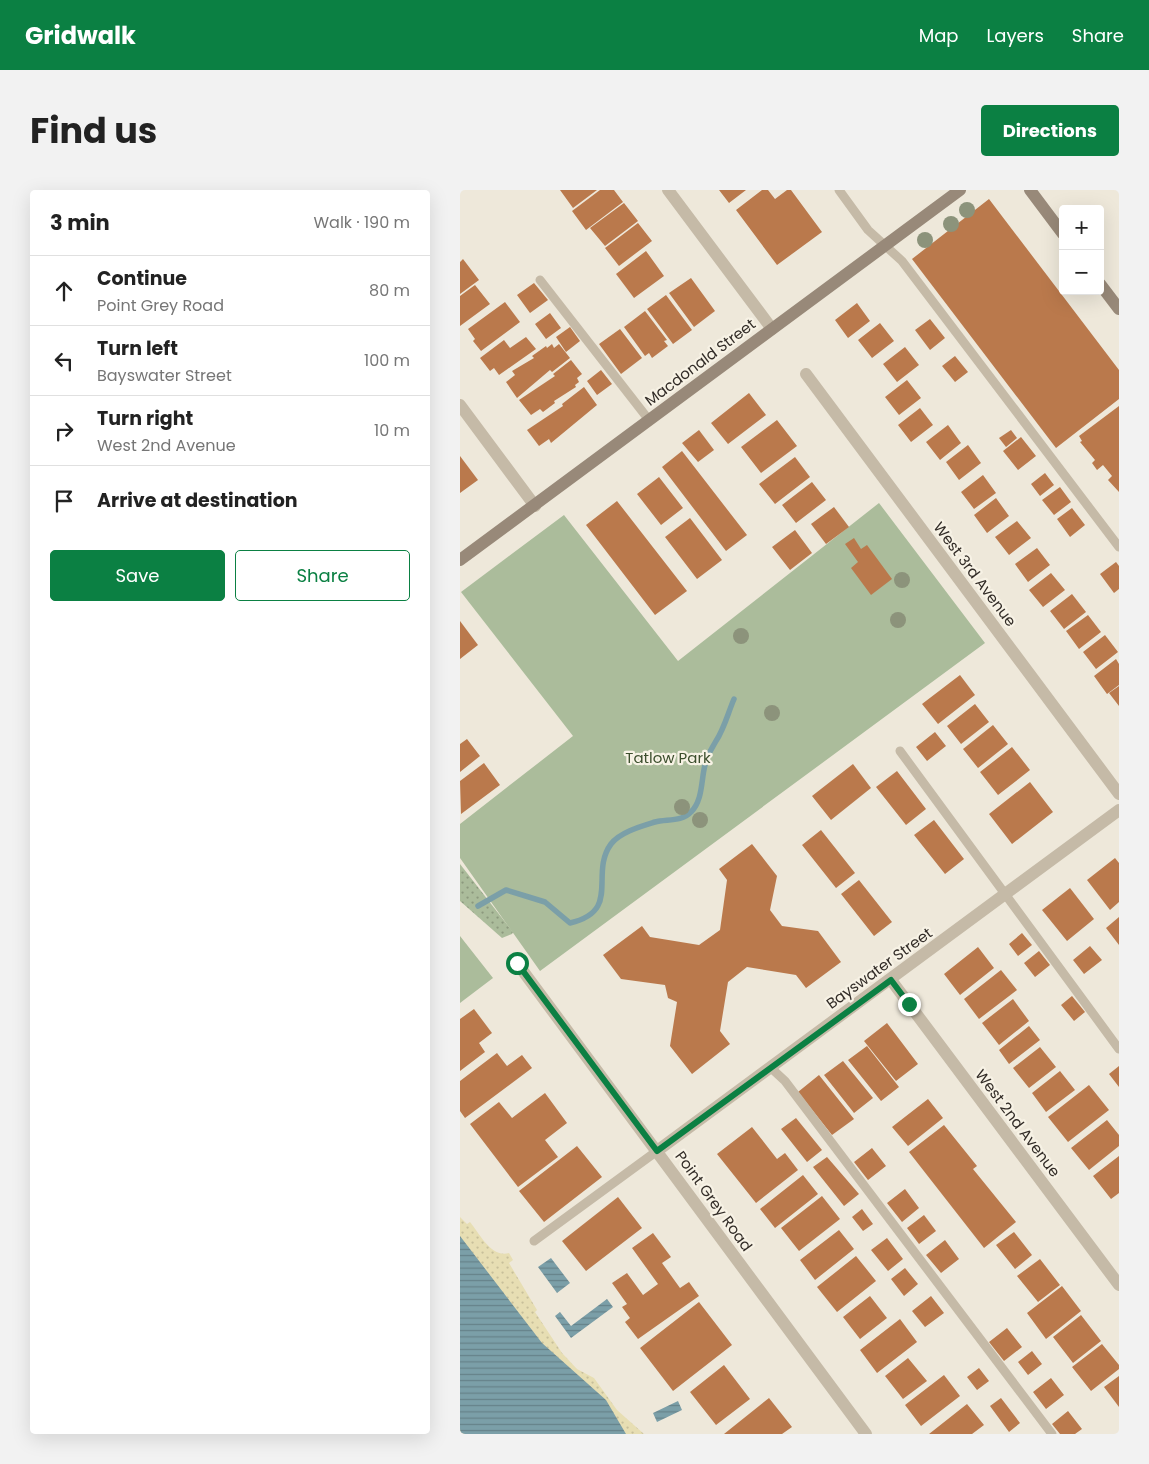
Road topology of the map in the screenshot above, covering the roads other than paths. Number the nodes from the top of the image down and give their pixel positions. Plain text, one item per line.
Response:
1 (668, 190) edge
2 (839, 190) edge
3 (960, 190) edge
4 (1030, 190) edge
5 (1059, 229) edge
6 (884, 246) junction
7 (540, 280) dead end
8 (1104, 289) edge
9 (1119, 309) edge
10 (772, 329) junction
11 (806, 374) dead end
12 (461, 408) edge
13 (649, 420) junction
14 (535, 506) junction
15 (1119, 547) edge
16 (460, 560) edge
17 (900, 751) dead end
18 (1119, 794) edge
19 (1119, 810) edge
20 (1006, 895) junction
21 (517, 963) dead end
22 (891, 980) junction
23 (1119, 1049) edge
24 (771, 1068) junction
25 (657, 1151) junction
26 (534, 1241) dead end
27 (1119, 1285) edge
28 (866, 1434) edge
29 (1052, 1434) edge

1 - 10 street
2 - 6 lane
3 - 6 main road, Macdonald Street
4 - 5 main road
6 - 10 main road, Macdonald Street
6 - 15 lane
7 - 13 lane
8 - 9 main road
10 - 13 main road, Macdonald Street
11 - 18 street, West 3rd Avenue
12 - 14 street
13 - 14 main road, Macdonald Street
14 - 16 main road, Macdonald Street
17 - 20 lane
19 - 20 street, Bayswater Street
20 - 22 street, Bayswater Street
20 - 23 lane
21 - 25 street, Point Grey Road
22 - 24 street, Bayswater Street
22 - 27 street, West 2nd Avenue
24 - 25 street, Bayswater Street
24 - 29 lane
25 - 26 lane
25 - 28 street, Point Grey Road

